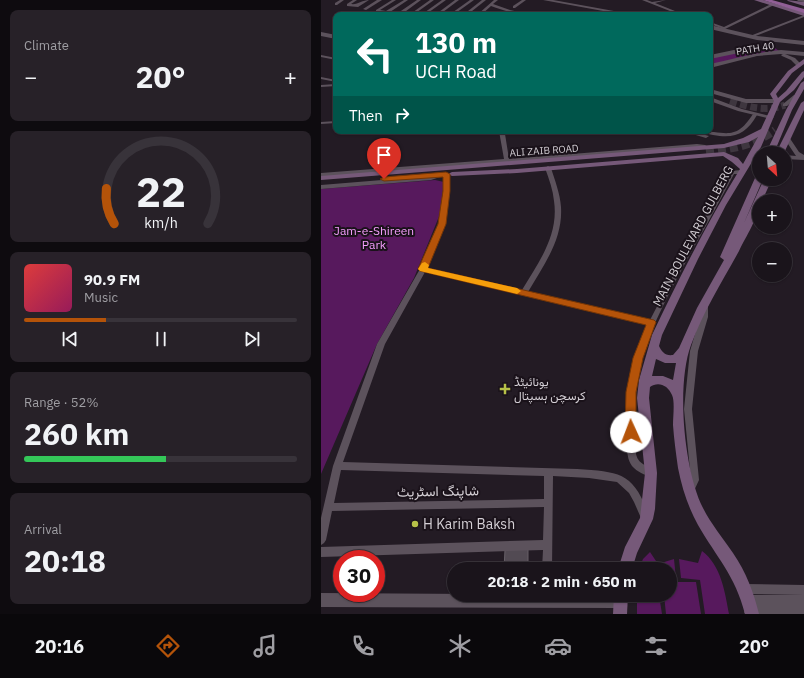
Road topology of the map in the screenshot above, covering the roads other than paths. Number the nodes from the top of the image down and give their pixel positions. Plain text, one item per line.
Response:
1 (342, 0) edge
2 (355, 0) edge
3 (367, 0) edge
4 (380, 0) edge
5 (394, 0) edge
6 (407, 0) edge
7 (419, 0) edge
8 (432, 0) edge
9 (444, 0) edge
10 (457, 0) edge
11 (471, 0) edge
12 (484, 0) edge
13 (524, 0) edge
14 (546, 0) edge
15 (644, 0) edge
16 (664, 0) edge
17 (757, 0) edge
18 (766, 0) edge
19 (781, 0) edge
20 (789, 0) edge
21 (495, 1) edge
22 (650, 3) junction
23 (803, 3) edge
24 (336, 4) dead end
25 (491, 5) junction
26 (772, 5) junction
27 (513, 7) dead end
28 (365, 9) dead end
29 (509, 11) joint
30 (386, 12) joint
31 (402, 12) edge
32 (415, 12) edge
33 (427, 12) edge
34 (441, 12) edge
35 (455, 12) edge
36 (469, 12) edge
37 (483, 12) edge
38 (512, 12) edge
39 (616, 12) edge
40 (670, 12) edge
41 (804, 14) edge
42 (713, 24) edge
43 (713, 27) edge
44 (723, 29) junction
45 (321, 31) edge
46 (333, 33) edge
47 (321, 34) edge
48 (333, 36) edge
49 (752, 36) junction
50 (760, 38) junction
51 (804, 44) edge
52 (775, 50) junction
53 (321, 52) edge
54 (333, 54) edge
55 (804, 54) edge
56 (321, 56) edge
57 (713, 56) edge
58 (333, 58) edge
59 (713, 65) edge
60 (802, 66) edge
61 (321, 78) edge
62 (333, 80) edge
63 (804, 82) edge
64 (333, 85) edge
65 (321, 86) edge
66 (713, 92) edge
67 (713, 96) edge
68 (739, 99) junction
69 (713, 100) edge
70 (804, 103) edge
71 (730, 104) junction
72 (784, 106) junction
73 (755, 115) junction
74 (771, 117) junction
75 (333, 122) edge
76 (321, 123) edge
77 (765, 130) junction
78 (775, 130) tunnel mouth
79 (713, 133) edge
80 (502, 134) edge
81 (700, 134) edge
82 (787, 138) junction
83 (737, 143) junction
84 (772, 146) edge
85 (783, 146) edge
86 (705, 150) junction
87 (724, 150) junction
88 (792, 157) edge
89 (804, 158) edge
90 (507, 160) junction
91 (548, 168) junction
92 (743, 170) junction
93 (446, 174) junction
94 (321, 177) edge
95 (321, 186) edge
96 (755, 186) edge
97 (765, 186) edge
98 (423, 269) junction
99 (715, 282) junction
100 (524, 293) junction
101 (706, 301) junction
102 (651, 322) junction
103 (654, 345) junction
104 (685, 348) junction
105 (644, 385) junction
106 (677, 393) junction
107 (337, 466) junction
108 (549, 473) junction
109 (651, 473) junction
110 (692, 497) junction
111 (548, 503) junction
112 (328, 507) junction
113 (646, 516) junction
114 (321, 540) edge
115 (548, 546) junction
116 (321, 552) edge
117 (547, 562) edge
118 (627, 562) edge
119 (804, 590) edge
120 (447, 599) edge
121 (321, 600) edge
122 (606, 602) edge
123 (804, 602) edge
124 (621, 603) edge
125 (749, 604) edge
126 (804, 613) edge

1 - 24 street
2 - 3 street
4 - 28 street
5 - 30 street
6 - 30 street
7 - 31 street
8 - 32 street
9 - 33 street
10 - 34 street
11 - 35 street
12 - 21 street
12 - 36 street
13 - 27 street
14 - 39 street
15 - 22 street
16 - 22 street
17 - 26 main road
18 - 41 main road
19 - 23 main road
20 - 23 main road
21 - 25 street
22 - 40 street
25 - 29 street
25 - 37 street
26 - 41 main road
26 - 44 street
29 - 38 street
41 - 49 street
42 - 44 street
43 - 44 street
44 - 49 street
45 - 46 street
47 - 48 street
49 - 50 street
50 - 51 street
50 - 52 street
51 - 52 street, PATH 40
52 - 55 street, PATH 40
52 - 57 street, PATH 40
52 - 59 street, PATH 40
52 - 60 street
53 - 54 street
56 - 58 street
60 - 72 main road, MAIN BOULEVARD GULBERG
61 - 62 street
63 - 72 main road
64 - 65 street
66 - 68 street
67 - 71 street
68 - 71 street
68 - 72 street
69 - 71 street
70 - 82 main road
71 - 73 street
72 - 74 main road, MAIN BOULEVARD GULBERG
72 - 78 main road
72 - 84 main road
73 - 74 street
73 - 79 street
74 - 77 main road, MAIN BOULEVARD GULBERG
75 - 76 street
77 - 83 main road, ALI ZAIB ROAD
77 - 92 main road, MAIN BOULEVARD GULBERG
80 - 90 street
81 - 83 street
82 - 85 main road
82 - 89 street
83 - 87 main road, ALI ZAIB ROAD
86 - 87 main road, ALI ZAIB ROAD
86 - 90 street
86 - 93 main road
86 - 94 main road, ALI ZAIB ROAD
87 - 91 main road, ALI ZAIB ROAD
87 - 92 main road
88 - 89 street
90 - 94 street
91 - 93 main road, ALI ZAIB ROAD
91 - 100 street
92 - 102 street
92 - 103 main road, MAIN BOULEVARD GULBERG
93 - 95 main road, ALI ZAIB ROAD
93 - 98 street
96 - 99 main road
97 - 99 main road
98 - 100 street
98 - 107 street
99 - 101 main road
100 - 102 street
101 - 104 main road
101 - 110 street
102 - 109 street
103 - 104 main road
103 - 105 main road, MAIN BOULEVARD GULBERG
104 - 106 main road
105 - 106 main road
105 - 109 main road, MAIN BOULEVARD GULBERG
106 - 110 main road
107 - 108 street
107 - 112 street
108 - 111 street
108 - 113 street
109 - 113 main road, MAIN BOULEVARD GULBERG
110 - 125 main road
111 - 112 street, شاپنگ اسٹریٹ
111 - 115 street
112 - 114 street
113 - 118 main road, MAIN BOULEVARD GULBERG
115 - 116 street
115 - 117 street
119 - 125 street
120 - 121 street
122 - 124 street
123 - 125 street
125 - 126 street

